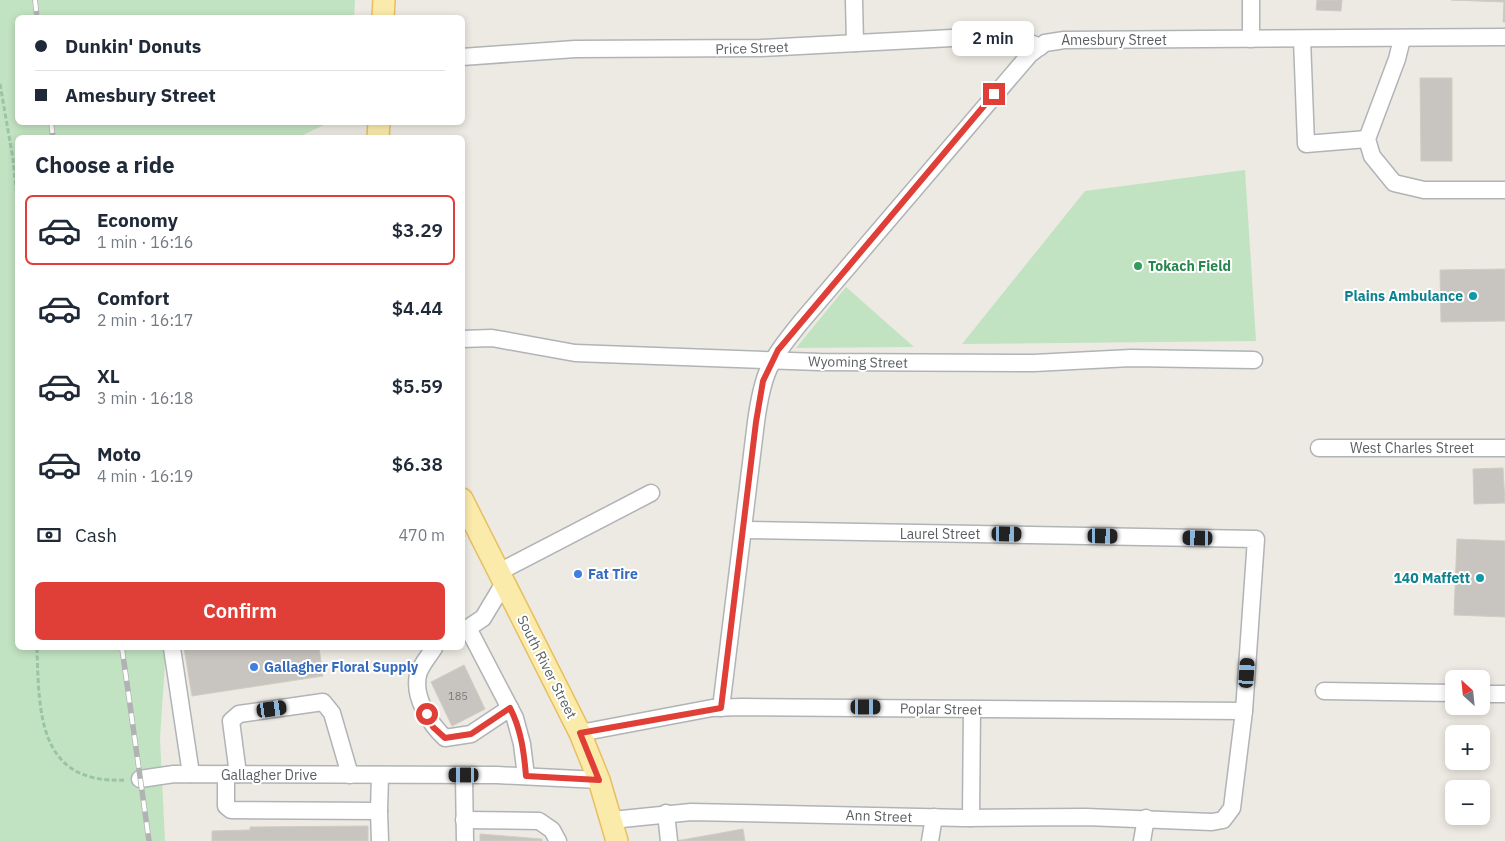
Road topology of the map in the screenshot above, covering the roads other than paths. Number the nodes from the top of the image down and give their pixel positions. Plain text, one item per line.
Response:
1 (384, 0) edge
2 (854, 0) edge
3 (1251, 0) edge
4 (383, 15) edge
5 (1505, 37) edge
6 (1251, 39) junction
7 (1302, 39) junction
8 (1402, 39) junction
9 (855, 43) junction
10 (1040, 47) junction
11 (465, 57) edge
12 (1367, 139) junction
13 (1505, 190) edge
14 (465, 339) edge
15 (772, 360) junction
16 (1254, 360) dead end
17 (1318, 448) dead end
18 (1505, 448) edge
19 (651, 493) dead end
20 (465, 505) edge
21 (744, 530) junction
22 (502, 577) junction
23 (465, 629) edge
24 (172, 650) edge
25 (433, 650) edge
26 (1324, 691) dead end
27 (1445, 693) edge
28 (1490, 694) edge
29 (1505, 694) edge
30 (510, 708) junction
31 (721, 708) junction
32 (972, 709) junction
33 (1244, 711) junction
34 (580, 733) junction
35 (191, 774) junction
36 (232, 774) junction
37 (350, 775) junction
38 (380, 775) junction
39 (464, 775) junction
40 (526, 776) junction
41 (140, 779) road end
42 (599, 780) junction
43 (379, 811) junction
44 (666, 813) junction
45 (934, 817) junction
46 (971, 818) junction
47 (1146, 818) junction
48 (464, 820) junction
49 (612, 820) junction
50 (380, 841) edge
51 (465, 841) edge
52 (558, 841) edge
53 (617, 841) edge
54 (669, 841) edge
55 (930, 841) edge
56 (1142, 841) edge

1 - 4 main road
2 - 9 street
3 - 6 street
5 - 8 street, Amesbury Street
6 - 7 street, Amesbury Street
6 - 10 street, Amesbury Street
7 - 8 street, Amesbury Street
7 - 12 street
8 - 12 street
9 - 10 street, Price Street
9 - 11 street, Price Street
10 - 15 street, Amesbury Street
12 - 13 street
14 - 15 street, Wyoming Street
15 - 16 street, Wyoming Street
15 - 21 street, Amesbury Street
17 - 18 street, West Charles Street
19 - 22 street
20 - 22 main road, South River Street
21 - 31 street, Amesbury Street
21 - 33 street, Laurel Street
22 - 23 street
22 - 34 main road, South River Street
23 - 30 street
24 - 35 street
25 - 30 street
26 - 27 street
28 - 29 street
30 - 40 street
31 - 32 street, Poplar Street
31 - 34 street, Poplar Street
32 - 33 street, Poplar Street
32 - 46 street
33 - 47 street, Ann Street
34 - 42 main road, South River Street
35 - 36 street, Gallagher Drive
35 - 41 street, Gallagher Drive
36 - 37 street, Gallagher Drive
36 - 37 street
36 - 43 street
37 - 38 street, Gallagher Drive
38 - 39 street, Gallagher Drive
38 - 43 street
39 - 40 street, Gallagher Drive
39 - 48 street
40 - 42 street, Gallagher Drive
42 - 49 main road, South River Street
43 - 50 street
44 - 45 street, Ann Street
44 - 49 street, Ann Street
44 - 54 street
45 - 46 street, Ann Street
45 - 55 street
46 - 47 street, Ann Street
47 - 56 street
48 - 51 street
48 - 52 street
49 - 53 main road, South River Street

